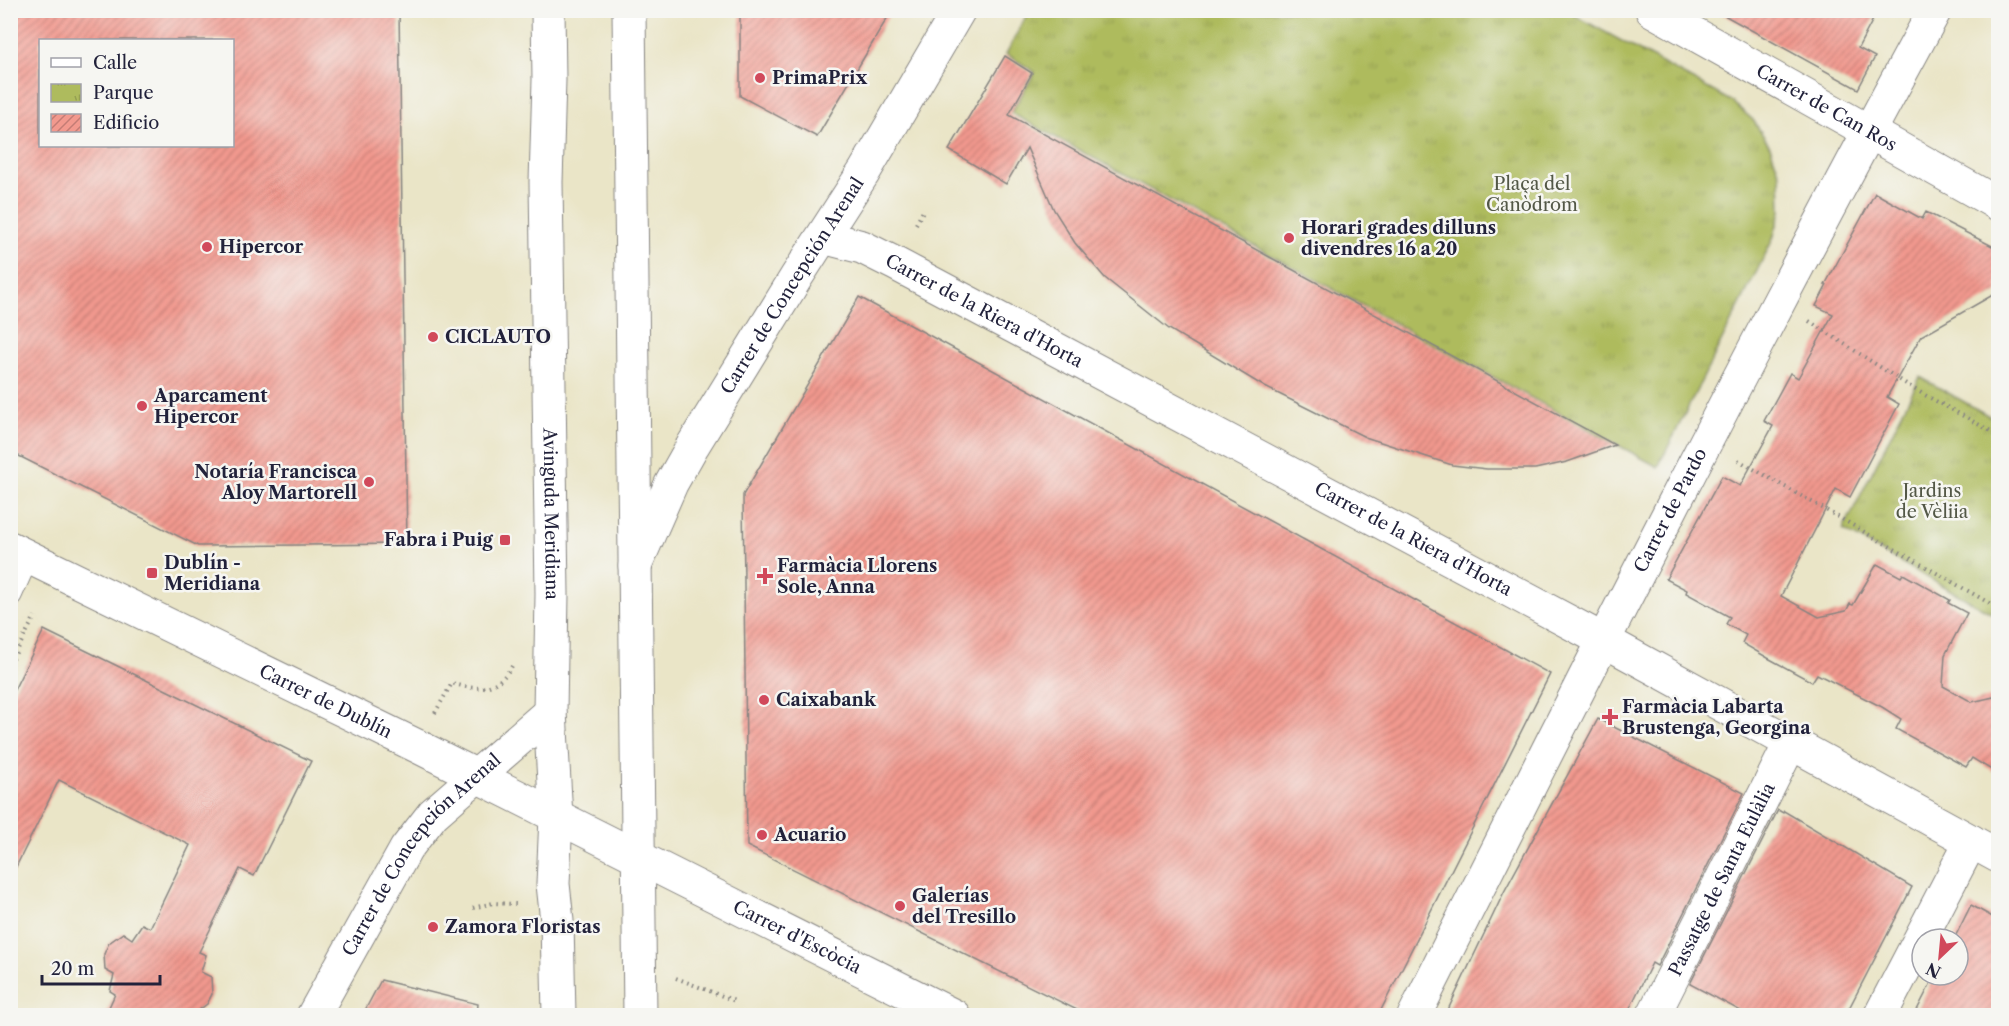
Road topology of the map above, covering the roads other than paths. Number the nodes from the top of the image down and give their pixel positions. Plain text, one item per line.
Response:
1 (548, 10) edge
2 (629, 10) edge
3 (959, 10) edge
4 (1652, 10) edge
5 (1935, 10) edge
6 (1869, 131) junction
7 (1998, 204) edge
8 (823, 237) junction
9 (19, 552) edge
10 (635, 566) junction
11 (10, 594) edge
12 (1603, 640) junction
13 (550, 712) junction
14 (1791, 742) junction
15 (475, 777) junction
16 (556, 817) junction
17 (1985, 849) edge
18 (639, 859) junction
19 (313, 1016) edge
20 (559, 1016) edge
21 (640, 1016) edge
22 (954, 1016) edge
23 (1414, 1016) edge
24 (1653, 1016) edge
25 (1880, 1016) edge

1 - 13 street, Avinguda Meridiana
2 - 10 street
3 - 8 street, Carrer de Concepción Arenal
4 - 6 street, Carrer de Can Ros
5 - 6 street, Carrer de Pardo
6 - 7 street, Carrer de Can Ros
6 - 12 street, Carrer de Pardo
8 - 10 street, Carrer de Concepción Arenal
8 - 12 street, Carrer de la Riera d'Horta
9 - 11 lane
9 - 15 street, Carrer de Dublín
10 - 18 street
12 - 14 street, Carrer de la Riera d'Horta
12 - 23 street, Carrer de Pardo
13 - 15 street, Carrer de Concepción Arenal
13 - 16 street, Avinguda Meridiana
14 - 17 street, Carrer de la Riera d'Horta
14 - 24 street, Passatge de Santa Eulàlia
15 - 16 street, Carrer de Dublín
15 - 19 street, Carrer de Concepción Arenal
16 - 18 street, Carrer de Dublín
16 - 20 street, Avinguda Meridiana
17 - 25 street
18 - 21 street
18 - 22 street, Carrer d'Escòcia

